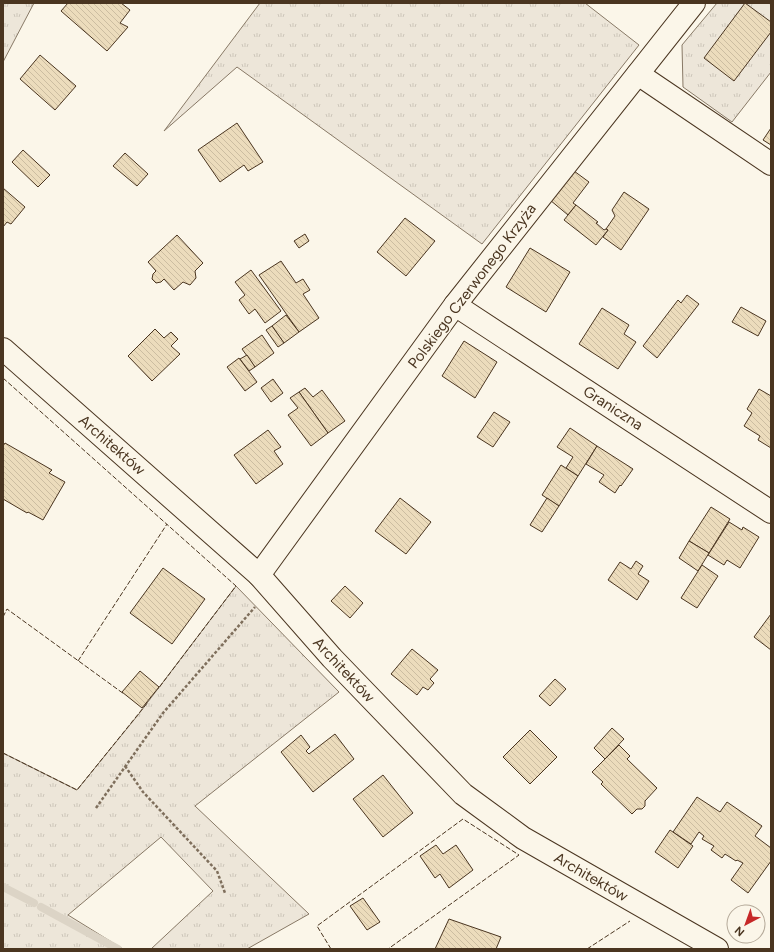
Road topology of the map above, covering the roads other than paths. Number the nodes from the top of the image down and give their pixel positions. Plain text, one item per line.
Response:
1 (694, 3) edge
2 (638, 74) junction
3 (771, 164) edge
4 (455, 305) junction
5 (3, 349) edge
6 (771, 512) edge
7 (265, 581) junction
8 (717, 949) edge

1 - 2 street, Polskiego Czerwonego Krzyża
2 - 3 street
2 - 4 street, Polskiego Czerwonego Krzyża
4 - 6 street, Graniczna
4 - 7 street, Polskiego Czerwonego Krzyża
5 - 7 street, Architektów
7 - 8 street, Architektów

